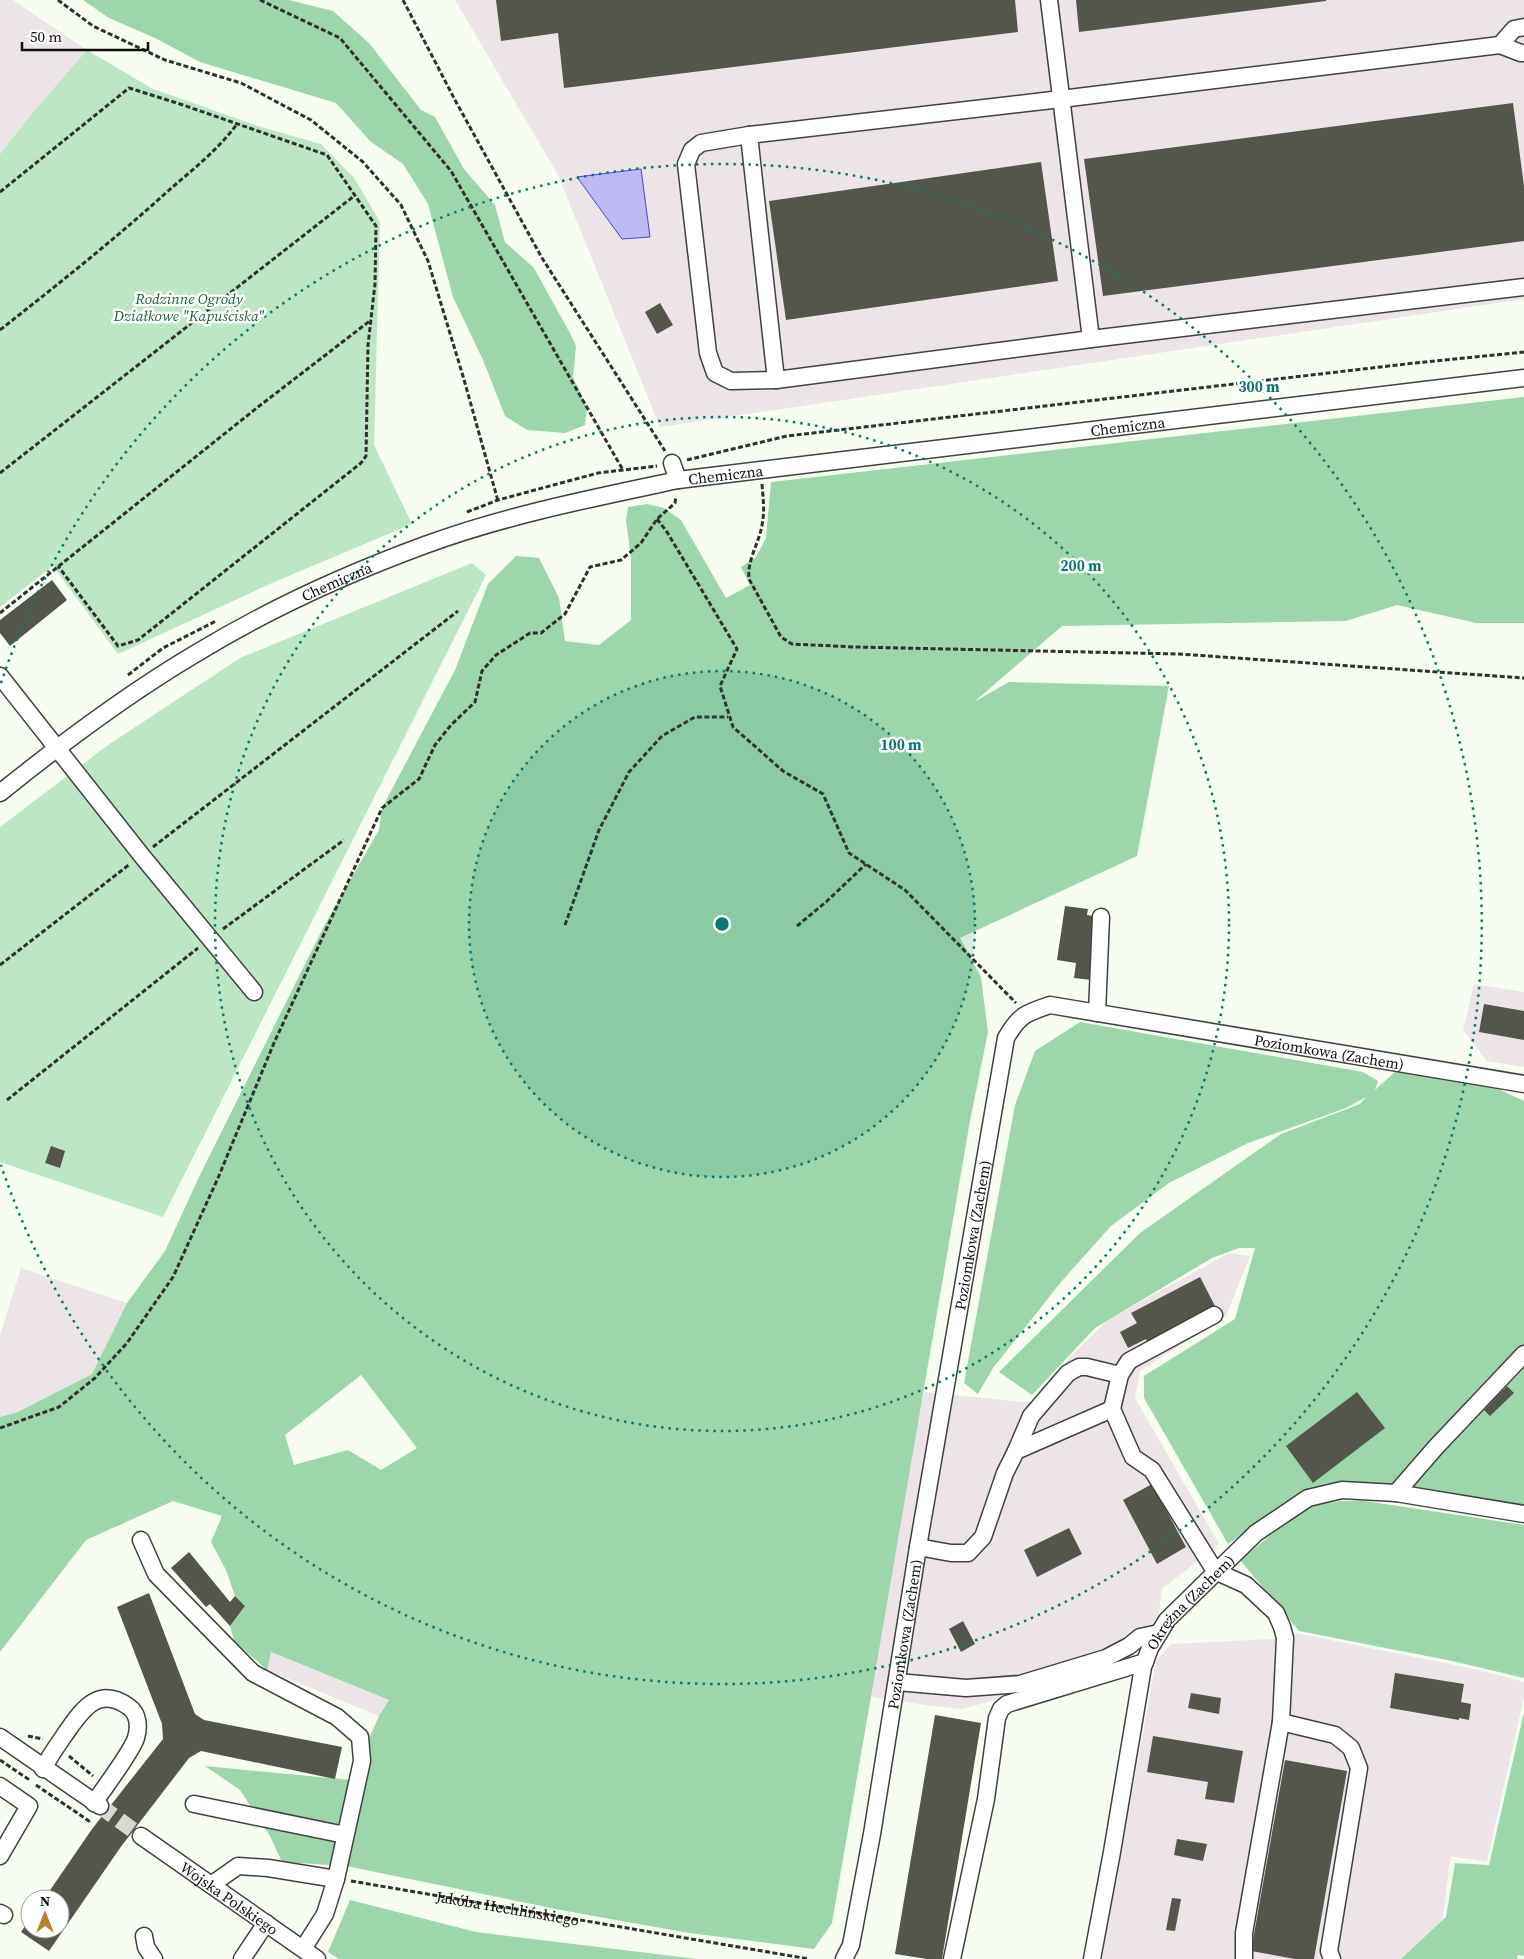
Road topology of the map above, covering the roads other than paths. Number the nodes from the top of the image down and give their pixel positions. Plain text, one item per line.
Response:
1 (1049, 0) edge
2 (1524, 28) edge
3 (1500, 46) junction
4 (1523, 55) edge
5 (1062, 99) junction
6 (749, 135) junction
7 (1524, 287) edge
8 (1090, 339) junction
9 (1524, 378) edge
10 (776, 380) junction
11 (672, 464) road end
12 (678, 480) junction
13 (0, 676) edge
14 (57, 748) junction
15 (0, 793) edge
16 (1101, 917) dead end
17 (254, 992) dead end
18 (1097, 1013) junction
19 (1524, 1084) edge
20 (1214, 1315) dead end
21 (1524, 1354) edge
22 (1120, 1375) junction
23 (1112, 1409) junction
24 (1016, 1451) junction
25 (1396, 1493) junction
26 (1524, 1514) edge
27 (141, 1540) dead end
28 (918, 1548) junction
29 (1215, 1571) junction
30 (1159, 1633) junction
31 (1145, 1662) junction
32 (897, 1682) junction
33 (1281, 1722) junction
34 (0, 1737) edge
35 (44, 1768) junction
36 (0, 1786) edge
37 (194, 1804) dead end
38 (345, 1835) junction
39 (141, 1836) tunnel mouth
40 (0, 1856) edge
41 (336, 1879) junction
42 (211, 1885) junction
43 (266, 1923) junction
44 (144, 1936) dead end
45 (303, 1949) junction
46 (154, 1959) edge
47 (242, 1959) edge
48 (317, 1959) edge
49 (844, 1959) edge
50 (952, 1959) edge
51 (1092, 1959) edge
52 (1244, 1959) edge
53 (1332, 1959) edge

1 - 5 street
2 - 3 street
3 - 4 street
3 - 5 street
5 - 6 street
5 - 8 street
6 - 10 street
6 - 10 street
7 - 8 street
8 - 10 street
9 - 12 street, Chemiczna
11 - 12 street
12 - 14 street, Chemiczna
13 - 14 street
14 - 15 street, Chemiczna
14 - 17 street
16 - 18 street
18 - 19 street, Poziomkowa (Zachem)
18 - 28 street, Poziomkowa (Zachem)
20 - 22 street
21 - 25 street
22 - 23 street
22 - 24 street
23 - 24 street
23 - 29 street
24 - 28 street
25 - 26 street, Okrężna (Zachem)
25 - 29 street, Okrężna (Zachem)
27 - 38 street
28 - 32 street, Poziomkowa (Zachem)
29 - 30 street, Okrężna (Zachem)
29 - 33 street
30 - 31 street, Okrężna (Zachem)
30 - 32 street
31 - 50 street
31 - 51 street, Okrężna (Zachem)
32 - 49 street, Poziomkowa (Zachem)
33 - 52 street
33 - 53 street
34 - 35 street
35 - 35 street
36 - 40 street
37 - 38 street
38 - 41 street
39 - 42 street, Wojska Polskiego
41 - 42 street
41 - 45 street
42 - 43 street, Wojska Polskiego
43 - 45 street, Wojska Polskiego
43 - 47 street
44 - 46 street
45 - 48 street, Wojska Polskiego

